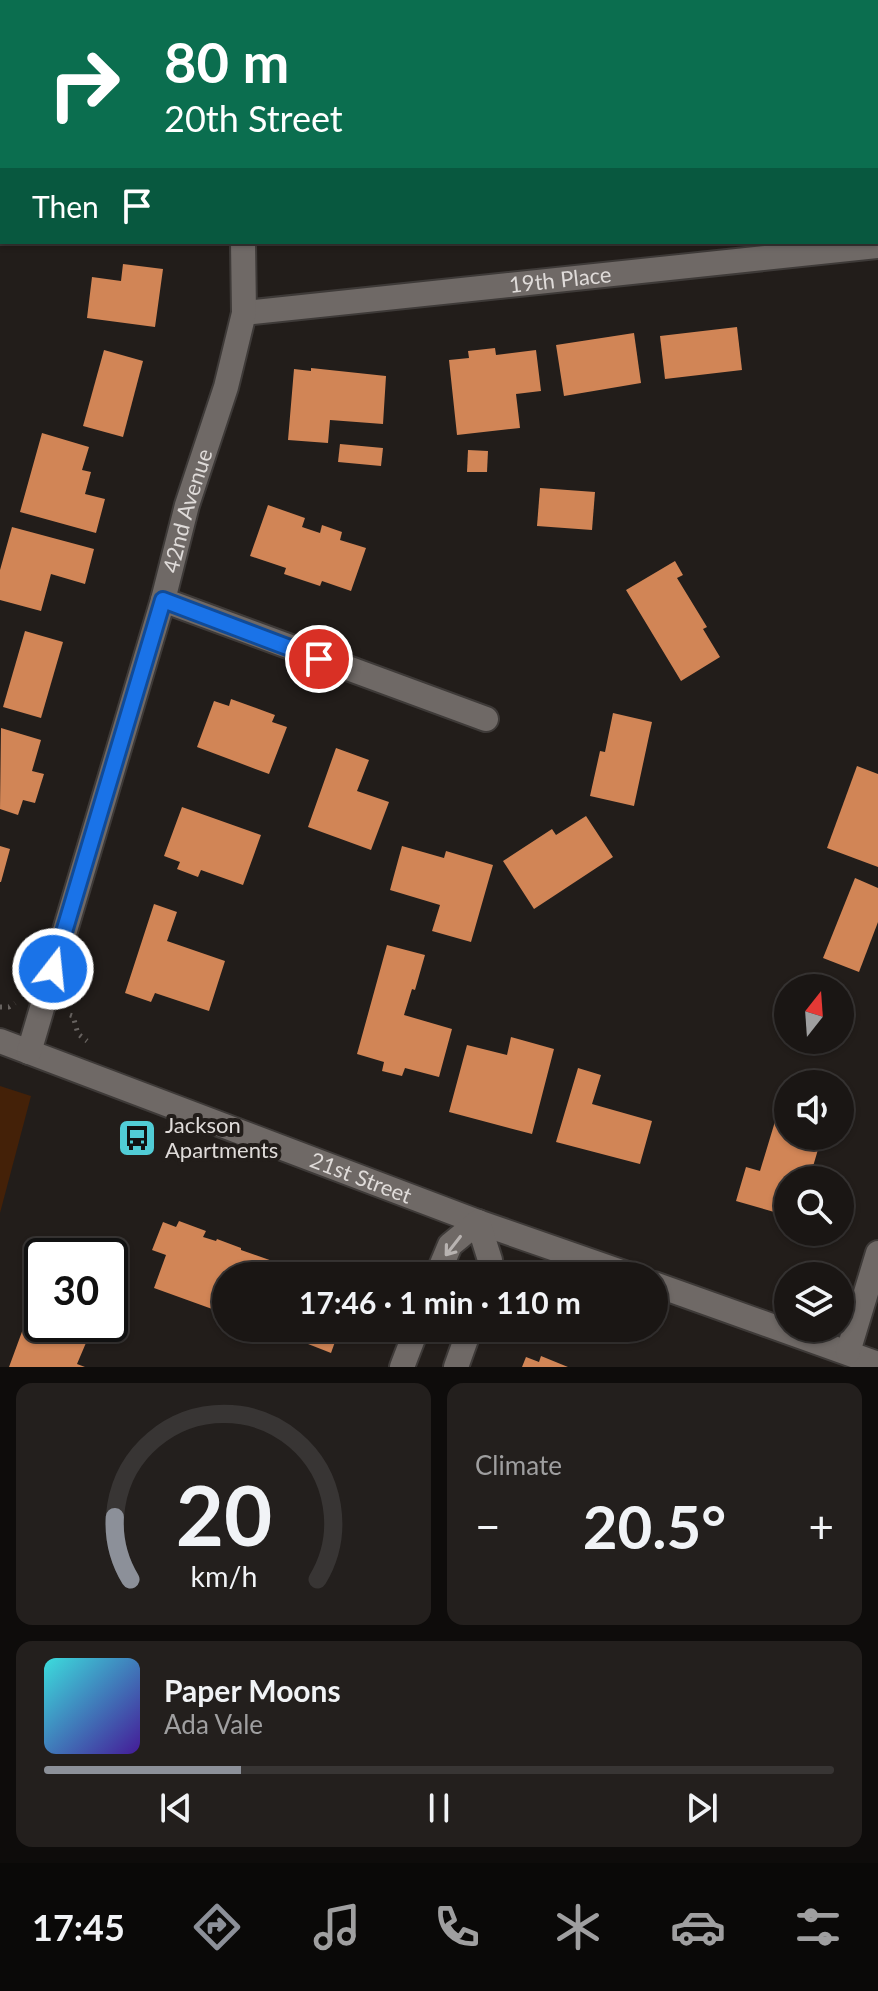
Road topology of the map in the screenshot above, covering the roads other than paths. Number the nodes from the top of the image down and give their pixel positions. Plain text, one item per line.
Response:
1 (243, 244) edge
2 (878, 246) edge
3 (244, 313) junction
4 (163, 600) junction
5 (486, 719) dead end
6 (0, 1041) edge
7 (29, 1052) junction
8 (478, 1222) junction
9 (878, 1253) edge
10 (443, 1262) edge
11 (490, 1262) edge
12 (593, 1262) edge
13 (668, 1289) edge
14 (412, 1342) edge
15 (465, 1342) edge
16 (848, 1352) junction
17 (878, 1364) edge
18 (402, 1367) edge
19 (456, 1367) edge

1 - 3 street, 42nd Avenue
2 - 3 street, 19th Place
3 - 4 street, 42nd Avenue
4 - 5 street
4 - 7 street, 42nd Avenue
6 - 7 street, 21st Street
7 - 8 street, 21st Street
8 -> 10 street
8 - 11 street
8 - 12 street, 21st Street
9 - 16 street
13 - 16 street
14 - 18 street
15 - 19 street
16 - 17 street

